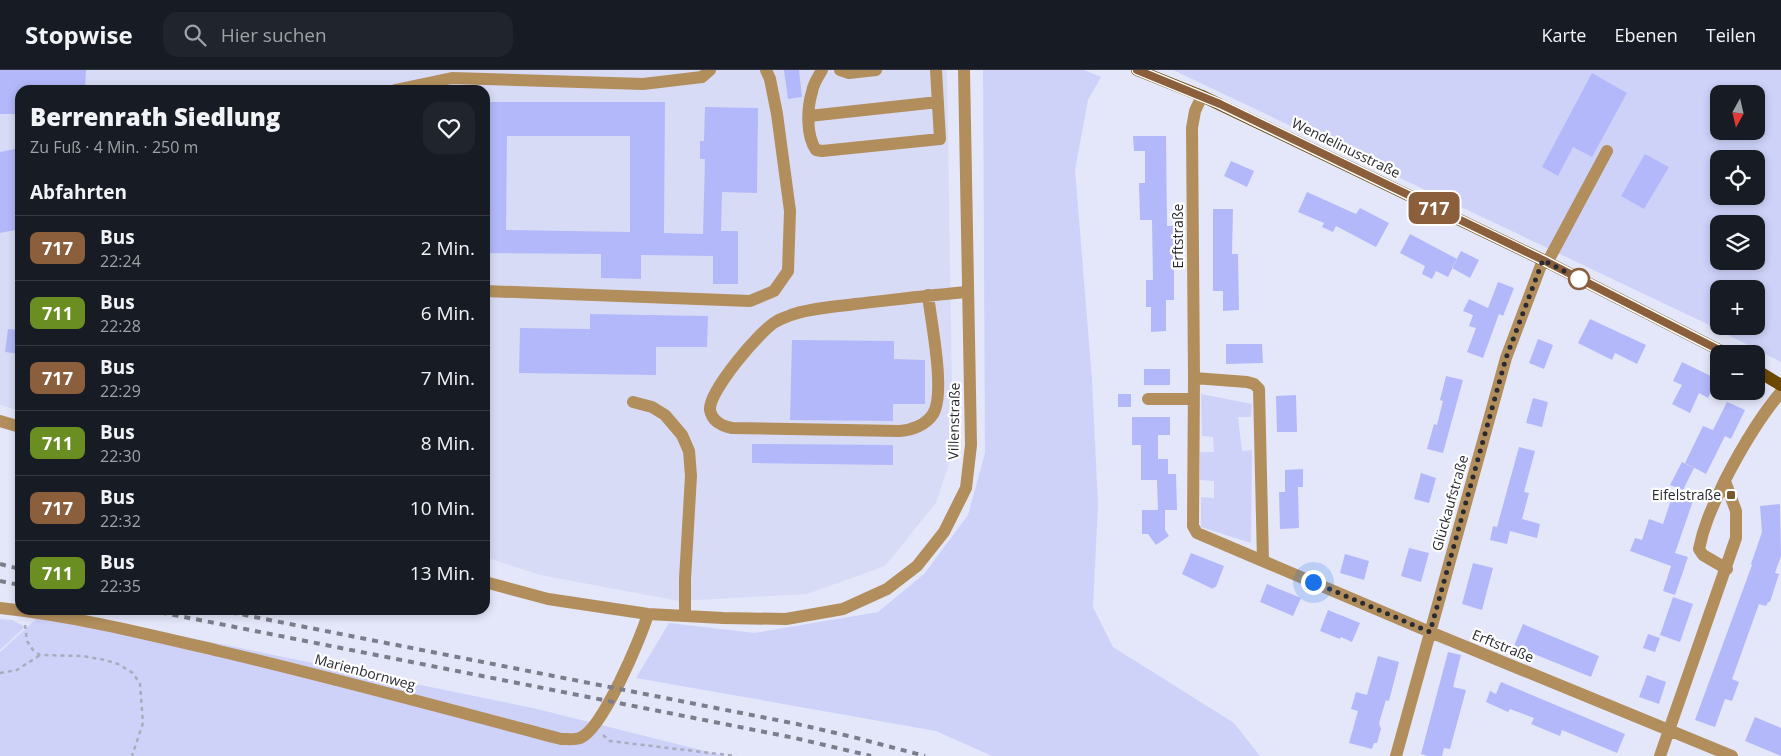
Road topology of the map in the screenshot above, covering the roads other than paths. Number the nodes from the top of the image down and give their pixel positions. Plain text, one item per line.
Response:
1 (710, 70) edge
2 (766, 70) edge
3 (822, 70) edge
4 (840, 70) edge
5 (876, 70) edge
6 (936, 70) edge
7 (964, 70) edge
8 (1137, 70) edge
9 (452, 74) edge
10 (467, 84) edge
11 (414, 85) edge
12 (1202, 96) junction
13 (938, 102) junction
14 (809, 116) junction
15 (1607, 151) dead end
16 (1545, 261) junction
17 (490, 291) edge
18 (968, 292) junction
19 (928, 295) junction
20 (1710, 345) edge
21 (1765, 375) edge
22 (1194, 378) junction
23 (1781, 385) edge
24 (1781, 392) edge
25 (1148, 399) dead end
26 (1194, 399) junction
27 (634, 402) dead end
28 (0, 421) edge
29 (15, 426) edge
30 (1725, 481) junction
31 (1263, 561) junction
32 (1727, 568) junction
33 (490, 583) edge
34 (0, 608) edge
35 (15, 609) edge
36 (648, 614) junction
37 (48, 615) edge
38 (685, 616) junction
39 (1430, 632) junction
40 (1669, 730) junction
41 (1396, 756) edge
42 (1660, 756) edge
43 (1732, 756) edge

1 - 10 street
2 - 17 street
3 - 14 street
4 - 5 street
6 - 13 street
7 - 18 street, Villenstraße
8 - 12 main road, Wendelinusstraße
9 - 10 street
9 - 11 street
12 - 16 main road, Wendelinusstraße
12 - 22 street, Erftstraße
13 - 14 street
13 - 14 street
15 - 16 street, Glückaufstraße
16 - 20 main road, Wendelinusstraße
16 - 39 street, Glückaufstraße
18 - 19 street
18 - 38 street, Villenstraße
19 - 19 street
21 - 23 main road
22 - 26 street, Erftstraße
22 - 31 street
24 - 30 street
25 - 26 street
26 - 31 street, Erftstraße
27 - 38 street
28 - 29 street
30 - 32 street
30 - 32 street
31 - 39 street, Erftstraße
32 - 40 street
33 - 36 street, Villenstraße
34 - 35 street, Marienbornweg
36 - 37 street, Marienbornweg
36 - 38 street, Villenstraße
39 - 40 street, Erftstraße
39 - 41 street, Glückaufstraße
40 - 42 street
40 - 43 street, Erftstraße

